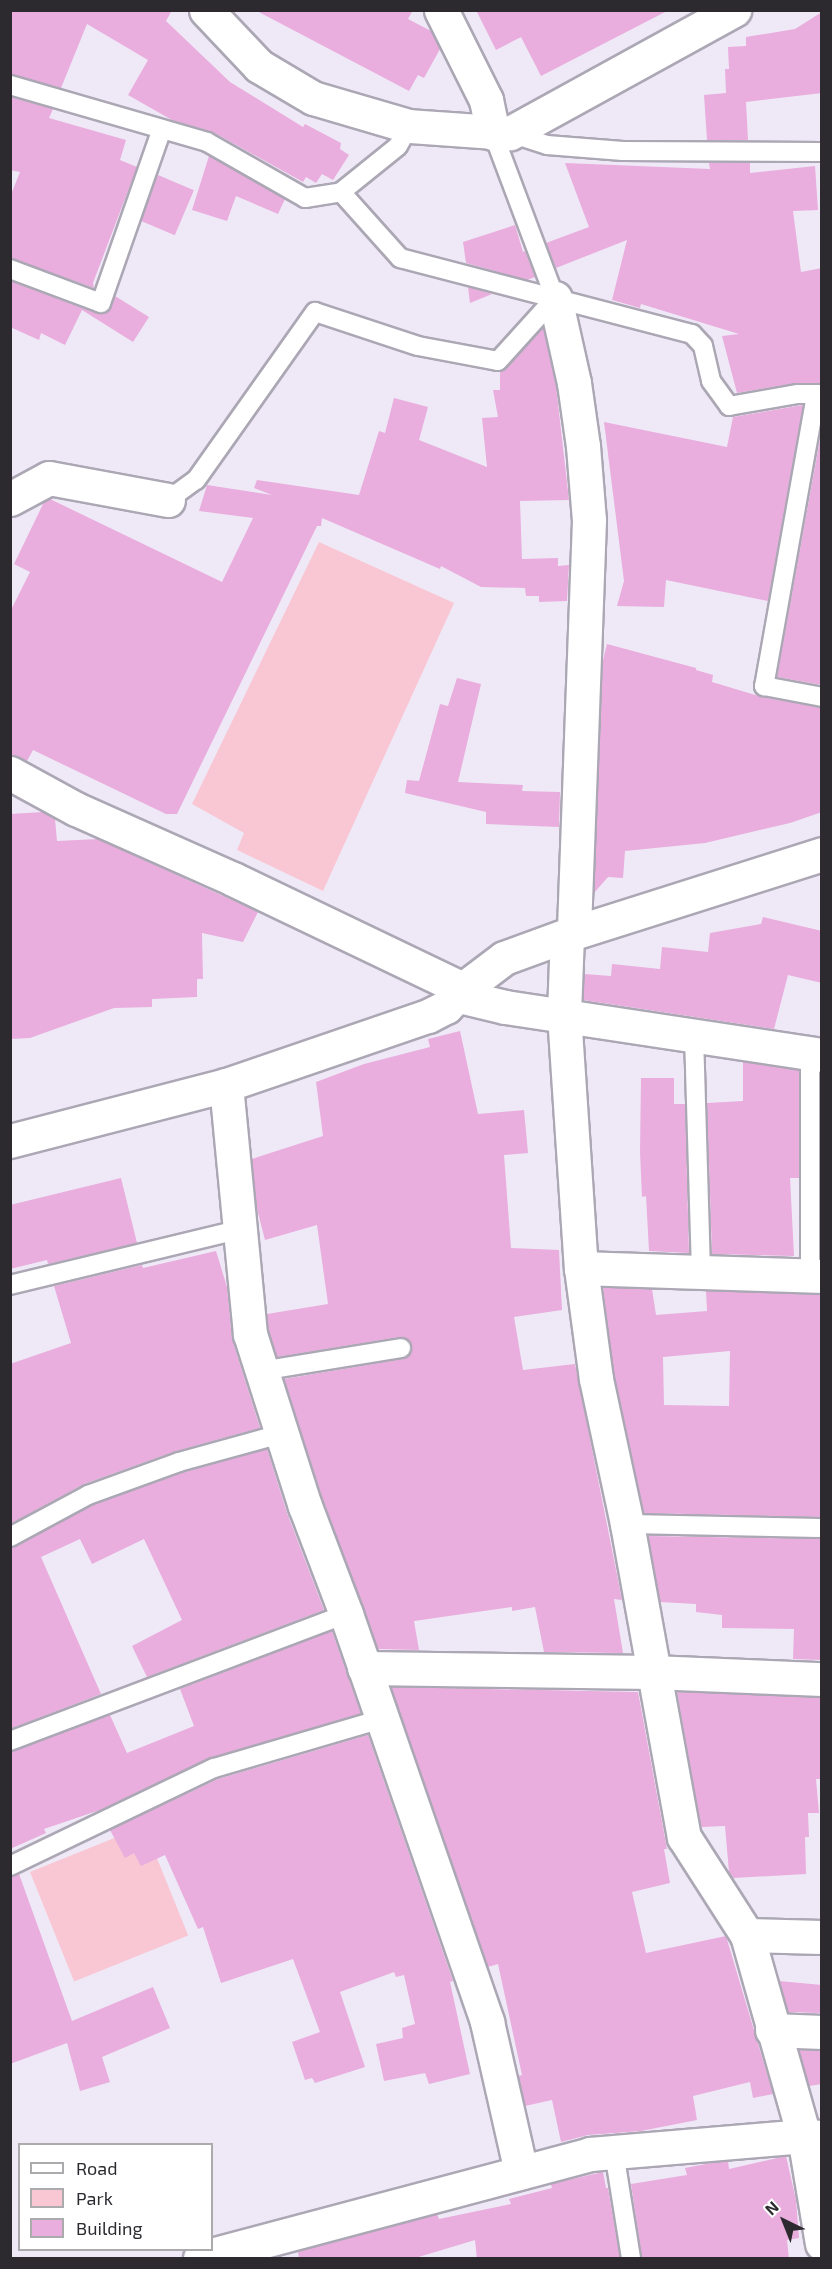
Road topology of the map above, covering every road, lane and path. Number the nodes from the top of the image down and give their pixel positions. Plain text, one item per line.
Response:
1 (206, 10) edge
2 (441, 10) edge
3 (734, 10) edge
4 (10, 85) edge
5 (409, 126) junction
6 (162, 129) junction
7 (501, 133) junction
8 (822, 152) edge
9 (341, 192) junction
10 (10, 269) edge
11 (555, 298) junction
12 (819, 394) edge
13 (10, 499) edge
14 (168, 500) joint
15 (822, 697) edge
16 (10, 773) edge
17 (822, 854) edge
18 (570, 934) junction
19 (461, 992) junction
20 (564, 1014) junction
21 (694, 1035) junction
22 (816, 1054) edge
23 (226, 1085) junction
24 (10, 1141) edge
25 (241, 1229) junction
26 (581, 1268) junction
27 (701, 1271) junction
28 (816, 1276) edge
29 (10, 1285) edge
30 (401, 1348) dead end
31 (261, 1371) junction
32 (281, 1434) junction
33 (627, 1524) junction
34 (822, 1528) edge
35 (10, 1537) edge
36 (346, 1614) junction
37 (364, 1668) junction
38 (652, 1672) junction
39 (822, 1679) edge
40 (382, 1719) junction
41 (10, 1741) edge
42 (10, 1866) edge
43 (747, 1935) junction
44 (822, 1937) edge
45 (772, 2030) junction
46 (822, 2032) edge
47 (813, 2137) edge
48 (614, 2152) junction
49 (521, 2172) junction
50 (822, 2243) edge
51 (201, 2259) edge
52 (631, 2259) edge

1 - 5 street
2 - 7 street
3 - 7 street
4 - 6 lane
5 - 7 street
5 - 9 lane
6 - 9 lane
6 - 10 lane
7 - 8 lane
7 - 11 lane
9 - 11 lane
11 - 12 lane
11 - 14 lane
11 - 18 street
12 - 15 lane
13 - 14 street
16 - 19 street
17 - 18 street
18 - 19 street
18 - 20 street
19 - 20 street
19 - 23 street
20 - 21 street
20 - 26 street
21 - 22 street
21 - 27 lane
22 - 28 lane
23 - 24 street
23 - 25 street
25 - 29 lane
25 - 31 street
26 - 27 street
26 - 33 street
27 - 28 street
30 - 31 lane
31 - 32 street
32 - 35 lane
32 - 36 street
33 - 34 lane
33 - 38 street
36 - 37 street
36 - 41 lane
37 - 38 street
37 - 40 street
38 - 39 street
38 - 43 street
40 - 42 lane
40 - 49 street
43 - 44 street
43 - 45 street
45 - 46 street
45 - 47 street
47 - 48 street
47 - 50 street
48 - 49 street
48 - 52 lane
49 - 51 street

